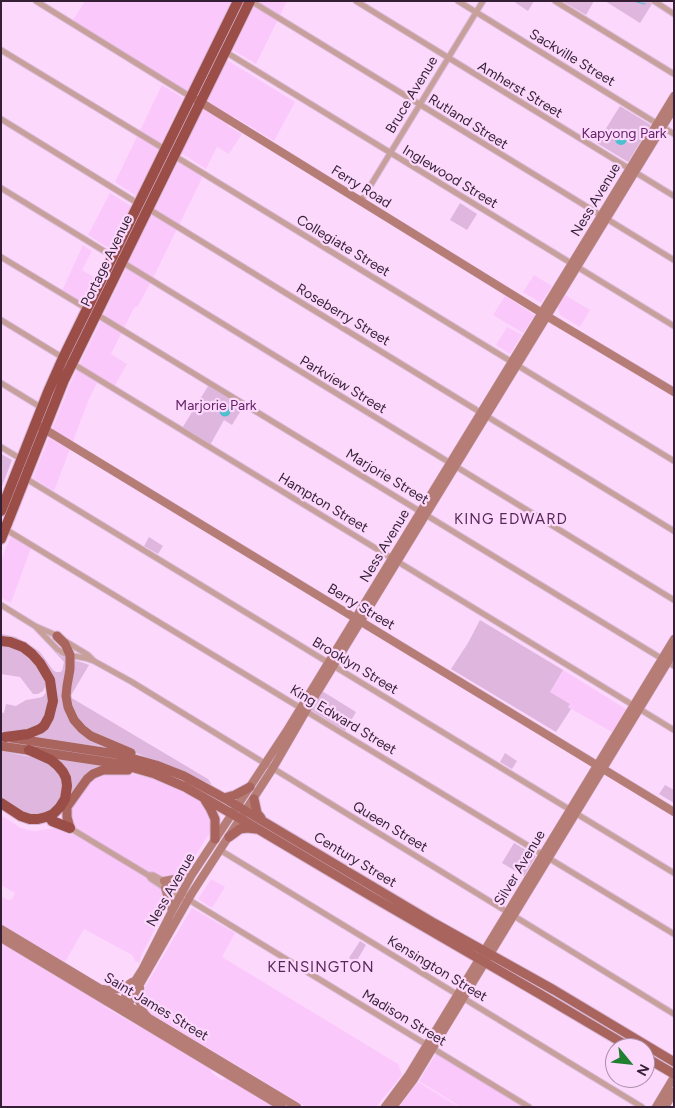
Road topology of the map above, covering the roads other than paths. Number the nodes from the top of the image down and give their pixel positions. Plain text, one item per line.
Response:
1 (36, 1) edge
2 (238, 1) edge
3 (250, 1) edge
4 (356, 1) edge
5 (458, 1) edge
6 (483, 1) edge
7 (555, 1) edge
8 (654, 1) edge
9 (476, 12) junction
10 (674, 14) edge
11 (220, 49) junction
12 (1, 50) edge
13 (448, 58) junction
14 (674, 74) edge
15 (674, 96) edge
16 (195, 99) junction
17 (420, 105) junction
18 (674, 108) edge
19 (1, 119) edge
20 (660, 125) junction
21 (674, 134) edge
22 (169, 153) junction
23 (390, 153) junction
24 (632, 171) junction
25 (1, 188) edge
26 (674, 196) edge
27 (361, 201) junction
28 (143, 206) junction
29 (603, 217) junction
30 (1, 257) edge
31 (117, 259) junction
32 (674, 260) edge
33 (574, 266) junction
34 (554, 305) junction
35 (92, 311) junction
36 (544, 314) junction
37 (1, 320) edge
38 (555, 320) junction
39 (674, 326) edge
40 (67, 361) junction
41 (515, 363) junction
42 (1, 383) edge
43 (674, 392) edge
44 (42, 408) junction
45 (483, 414) junction
46 (40, 426) junction
47 (1, 447) edge
48 (674, 461) edge
49 (26, 462) junction
50 (452, 465) junction
51 (25, 478) junction
52 (1, 511) edge
53 (423, 513) junction
54 (3, 527) edge
55 (674, 531) edge
56 (1, 539) edge
57 (394, 560) junction
58 (674, 600) edge
59 (1, 605) edge
60 (358, 620) junction
61 (35, 626) junction
62 (57, 636) junction
63 (674, 639) edge
64 (1, 641) edge
65 (674, 652) edge
66 (70, 655) junction
67 (94, 661) junction
68 (668, 662) edge
69 (331, 664) junction
70 (637, 707) junction
71 (304, 709) junction
72 (674, 730) edge
73 (2, 740) edge
74 (29, 750) junction
75 (146, 766) junction
76 (269, 766) junction
77 (600, 767) junction
78 (250, 787) junction
79 (204, 797) junction
80 (224, 798) junction
81 (254, 799) junction
82 (1, 803) edge
83 (67, 807) junction
84 (1, 810) edge
85 (239, 812) junction
86 (573, 812) junction
87 (674, 812) edge
88 (262, 820) junction
89 (52, 821) junction
90 (70, 828) junction
91 (260, 830) junction
92 (229, 837) junction
93 (216, 840) junction
94 (220, 850) junction
95 (546, 857) junction
96 (674, 873) edge
97 (192, 876) junction
98 (164, 884) junction
99 (181, 895) junction
100 (190, 900) junction
101 (172, 911) junction
102 (511, 914) junction
103 (1, 929) edge
104 (674, 934) edge
105 (1, 938) edge
106 (488, 953) junction
107 (482, 961) junction
108 (139, 981) junction
109 (97, 986) junction
110 (461, 996) junction
111 (123, 1007) junction
112 (674, 1014) edge
113 (150, 1019) junction
114 (614, 1038) edge
115 (430, 1047) junction
116 (674, 1062) edge
117 (655, 1064) edge
118 (674, 1076) edge
119 (674, 1092) edge
120 (282, 1107) edge
121 (297, 1107) edge
122 (385, 1107) edge
123 (393, 1107) edge
124 (528, 1107) edge
125 (642, 1107) edge
126 (656, 1107) edge
127 (665, 1107) edge

1 - 16 street, Ferry Road
2 - 11 highway, Portage Avenue
3 - 11 highway, Portage Avenue
3 - 17 street, Rutland Street
4 - 13 street, Amherst Street
5 - 9 street, Sackville Street
6 - 9 street, Bruce Avenue
7 - 14 street
8 - 10 street
9 - 13 street, Bruce Avenue
9 - 20 street, Sackville Street
11 - 16 highway, Portage Avenue
11 - 23 street, Inglewood Street
12 - 22 street, Collegiate Street
13 - 17 street, Bruce Avenue
13 - 24 street, Amherst Street
15 - 20 main road, Ness Avenue
16 - 22 highway, Portage Avenue
16 - 27 main road, Ferry Road
17 - 23 street, Bruce Avenue
17 - 29 street, Rutland Street
18 - 20 main road, Ness Avenue
19 - 28 street, Roseberry Street
20 - 21 street, Sackville Street
20 - 24 main road, Ness Avenue
22 - 28 highway, Portage Avenue
22 - 41 street, Collegiate Street
23 - 27 street, Bruce Avenue
23 - 33 street, Inglewood Street
24 - 26 street, Amherst Street
24 - 29 main road, Ness Avenue
25 - 31 street, Parkview Street
27 - 36 main road, Ferry Road
28 - 31 highway, Portage Avenue
28 - 45 street, Roseberry Street
29 - 32 street, Rutland Street
29 - 33 main road, Ness Avenue
30 - 35 street, Marjorie Street
31 - 35 highway, Portage Avenue
31 - 50 street, Parkview Street
33 - 34 main road, Ness Avenue
33 - 36 main road, Ness Avenue
33 - 39 street, Inglewood Street
34 - 36 main road, Ness Avenue
34 - 38 main road
35 - 40 highway, Portage Avenue
35 - 53 street, Marjorie Street
36 - 38 main road, Ferry Road
36 - 41 main road, Ness Avenue
37 - 40 street, Hampton Street
38 - 43 main road, Ferry Road
40 - 44 highway, Portage Avenue
40 - 46 highway, Portage Avenue
40 - 57 street, Hampton Street
41 - 45 main road, Ness Avenue
41 - 48 street, Collegiate Street
42 - 44 street
44 - 46 highway, Portage Avenue
45 - 50 main road, Ness Avenue
45 - 55 street, Roseberry Street
46 - 49 highway, Portage Avenue
46 - 60 main road, Berry Street
47 - 49 street
49 - 51 highway, Portage Avenue
49 - 52 highway, Portage Avenue
50 - 53 main road, Ness Avenue
50 - 58 street, Parkview Street
51 - 54 highway, Portage Avenue
51 - 69 street, Brooklyn Street
53 - 57 main road, Ness Avenue
53 - 68 street, Marjorie Street
54 - 56 highway, Portage Avenue
54 - 71 street, King Edward Street
57 - 60 main road, Ness Avenue
57 - 70 street, Hampton Street
59 - 61 street, Queen Street
60 - 69 main road, Ness Avenue
60 - 77 main road, Berry Street
61 - 62 street, Queen Street
61 - 66 street, Queen Street
62 - 66 main road
62 - 67 street, Queen Street
63 - 68 main road, Silver Avenue
64 - 73 highway
65 - 68 main road, Silver Avenue
66 - 67 street, Queen Street
66 - 75 main road
67 - 76 street, Queen Street
68 - 70 main road, Silver Avenue
69 - 71 main road, Ness Avenue
69 - 86 street, Brooklyn Street
70 - 72 street, Hampton Street
70 - 77 main road, Silver Avenue
71 - 76 main road, Ness Avenue
71 - 95 street, King Edward Street
73 - 74 main road, Century Street
73 - 75 main road, Century Street
74 - 75 main road, Century Street
74 - 82 highway
75 - 79 main road, Century Street
75 - 80 main road, Century Street
75 - 83 main road
76 - 78 main road, Ness Avenue
76 - 81 main road, Ness Avenue
76 - 102 street, Queen Street
77 - 86 main road, Silver Avenue
77 - 87 main road, Berry Street
78 - 80 main road
78 - 85 main road, Ness Avenue
79 - 85 main road, Century Street
79 - 93 main road
80 - 85 main road, Century Street
81 - 85 main road, Ness Avenue
81 - 88 main road
83 - 89 highway
83 - 90 main road
84 - 89 highway
85 - 88 main road, Century Street
85 - 91 main road, Century Street
85 - 92 main road, Ness Avenue
85 - 93 main road, Ness Avenue
86 - 95 main road, Silver Avenue
86 - 96 street, Brooklyn Street
88 - 106 main road, Century Street
89 - 90 highway
90 - 98 street, Madison Street
91 - 92 main road
91 - 107 main road, Century Street
92 - 94 main road, Ness Avenue
93 - 97 main road, Ness Avenue
94 - 100 main road, Ness Avenue
94 - 110 street, Kensington Street
95 - 102 main road, Silver Avenue
95 - 104 street, King Edward Street
97 - 98 main road
97 - 99 main road, Ness Avenue
98 - 99 street, Madison Street
98 - 101 main road
99 - 100 street, Madison Street
99 - 101 main road, Ness Avenue
100 - 108 main road, Ness Avenue
100 - 115 street, Madison Street
101 - 108 main road, Ness Avenue
102 - 106 main road, Silver Avenue
102 - 112 street, Queen Street
103 - 109 main road, Saint James Street
105 - 111 main road, Saint James Street
106 - 107 main road, Silver Avenue
106 - 116 main road, Century Street
107 - 110 main road, Silver Avenue
107 - 114 main road, Century Street
108 - 109 main road
108 - 111 main road, Ness Avenue
108 - 113 main road
109 - 111 main road, Saint James Street
110 - 115 main road, Silver Avenue
110 - 125 street, Kensington Street
111 - 113 main road, Saint James Street
111 - 120 main road, Saint James Street
113 - 121 main road, Saint James Street
115 - 122 main road, Silver Avenue
115 - 123 main road, Silver Avenue
115 - 124 street, Madison Street
117 - 118 main road
118 - 126 main road
119 - 127 main road

